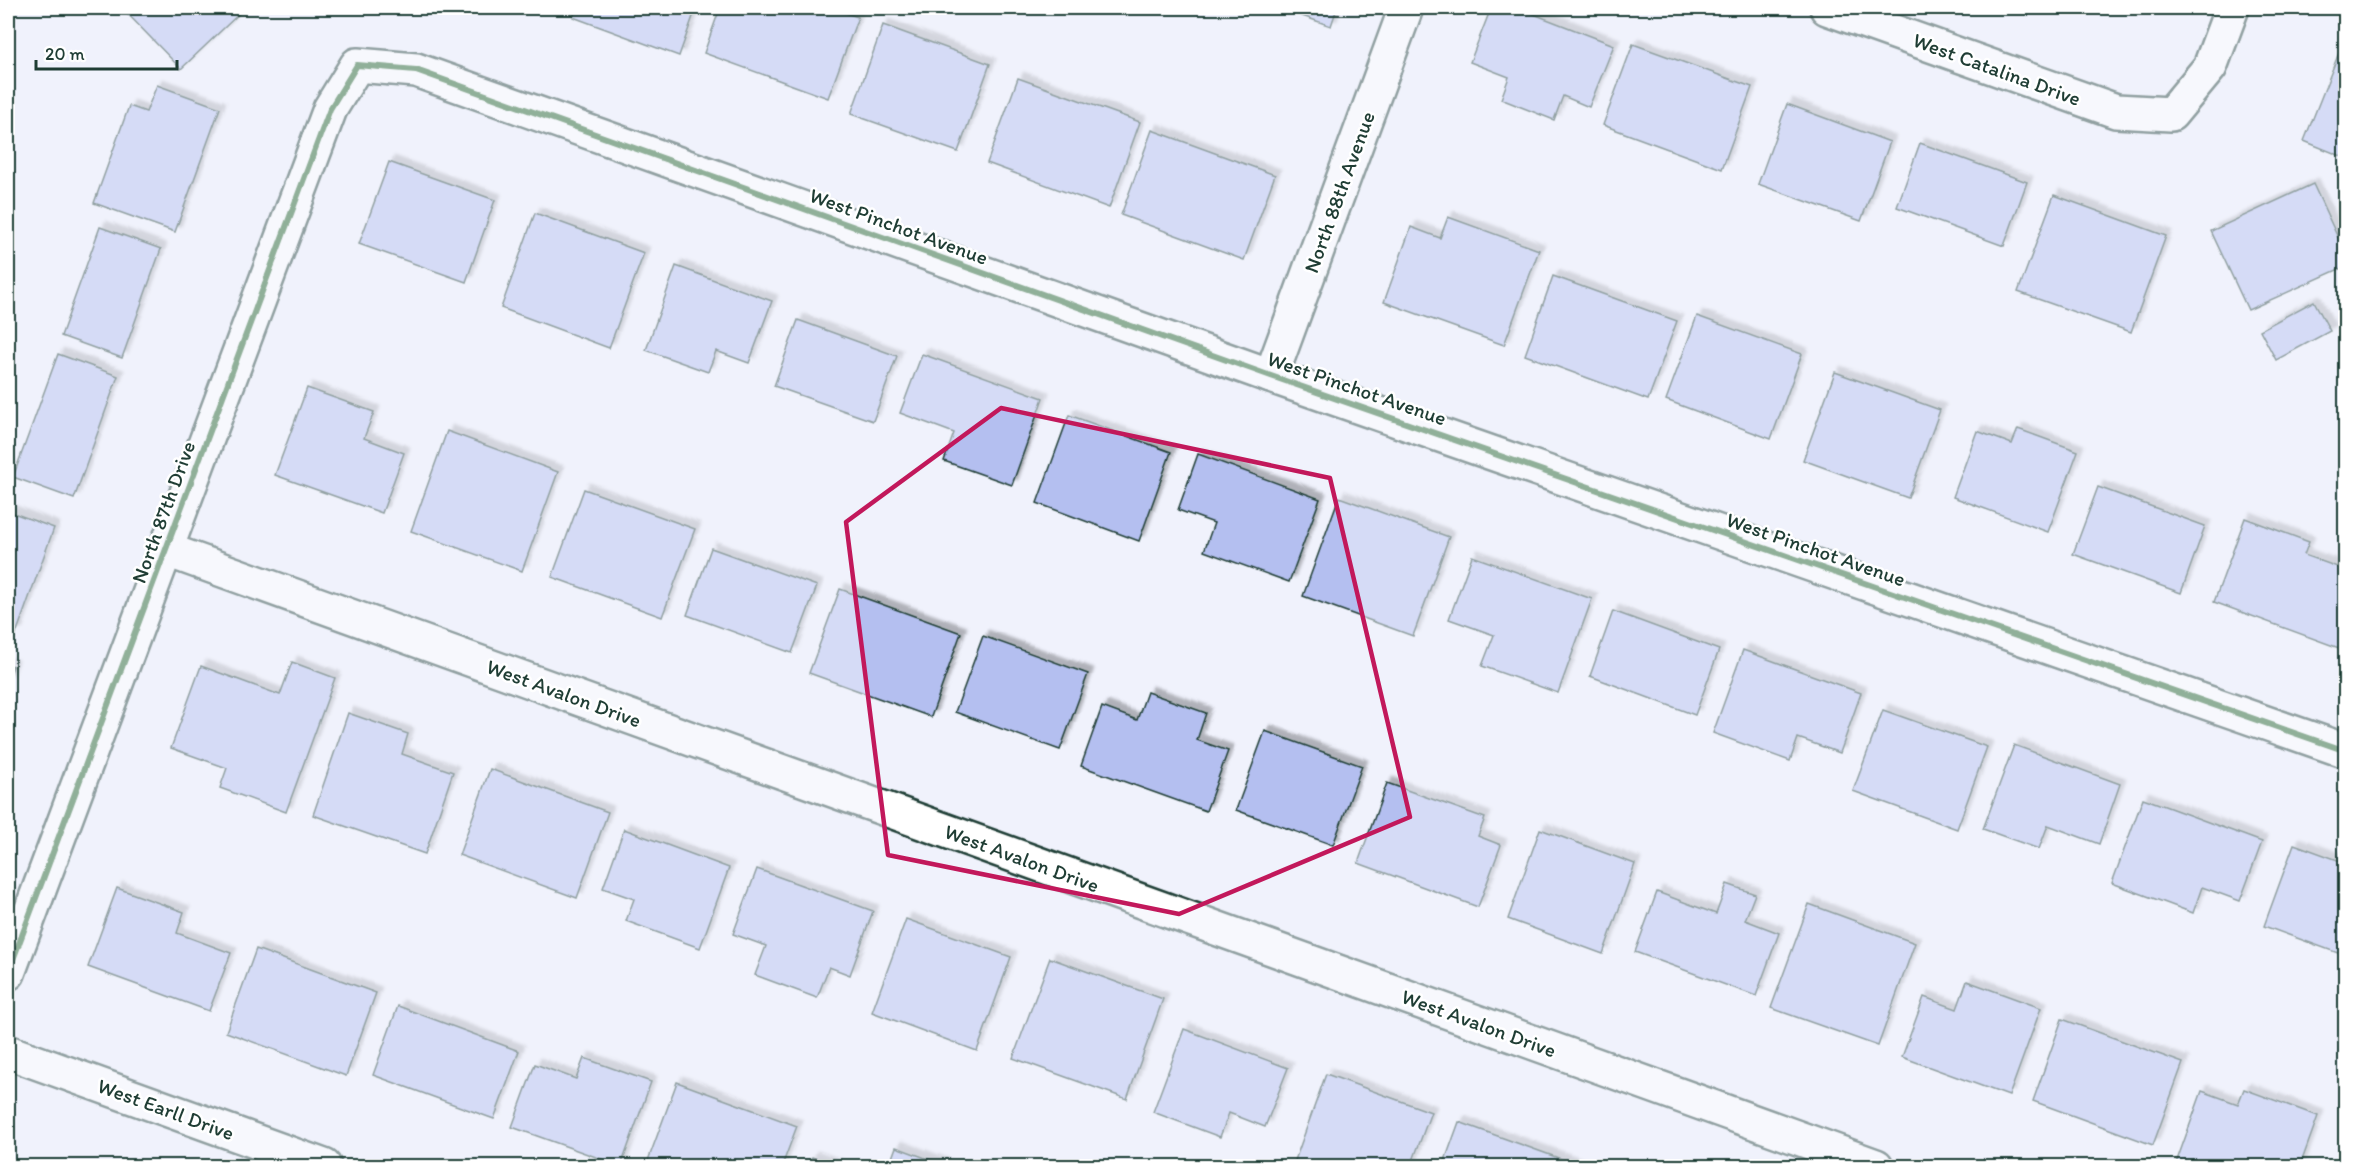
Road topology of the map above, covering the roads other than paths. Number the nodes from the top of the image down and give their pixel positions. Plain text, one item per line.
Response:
1 (1406, 8) edge
2 (1827, 8) edge
3 (2232, 8) edge
4 (357, 65) joint
5 (1271, 376) junction
6 (167, 550) junction
7 (2346, 751) edge
8 (8, 973) edge
9 (8, 1052) edge
10 (1813, 1156) edge
11 (324, 1167) edge
12 (1876, 1167) edge

1 - 5 street, North 88th Avenue
2 - 3 street, West Catalina Drive
4 - 5 street, West Pinchot Avenue
4 - 6 street, North 87th Drive
5 - 7 street, West Pinchot Avenue
6 - 8 street, North 87th Drive
6 - 10 street, West Avalon Drive
9 - 11 street, West Earll Drive
10 - 12 street, West Avalon Drive

